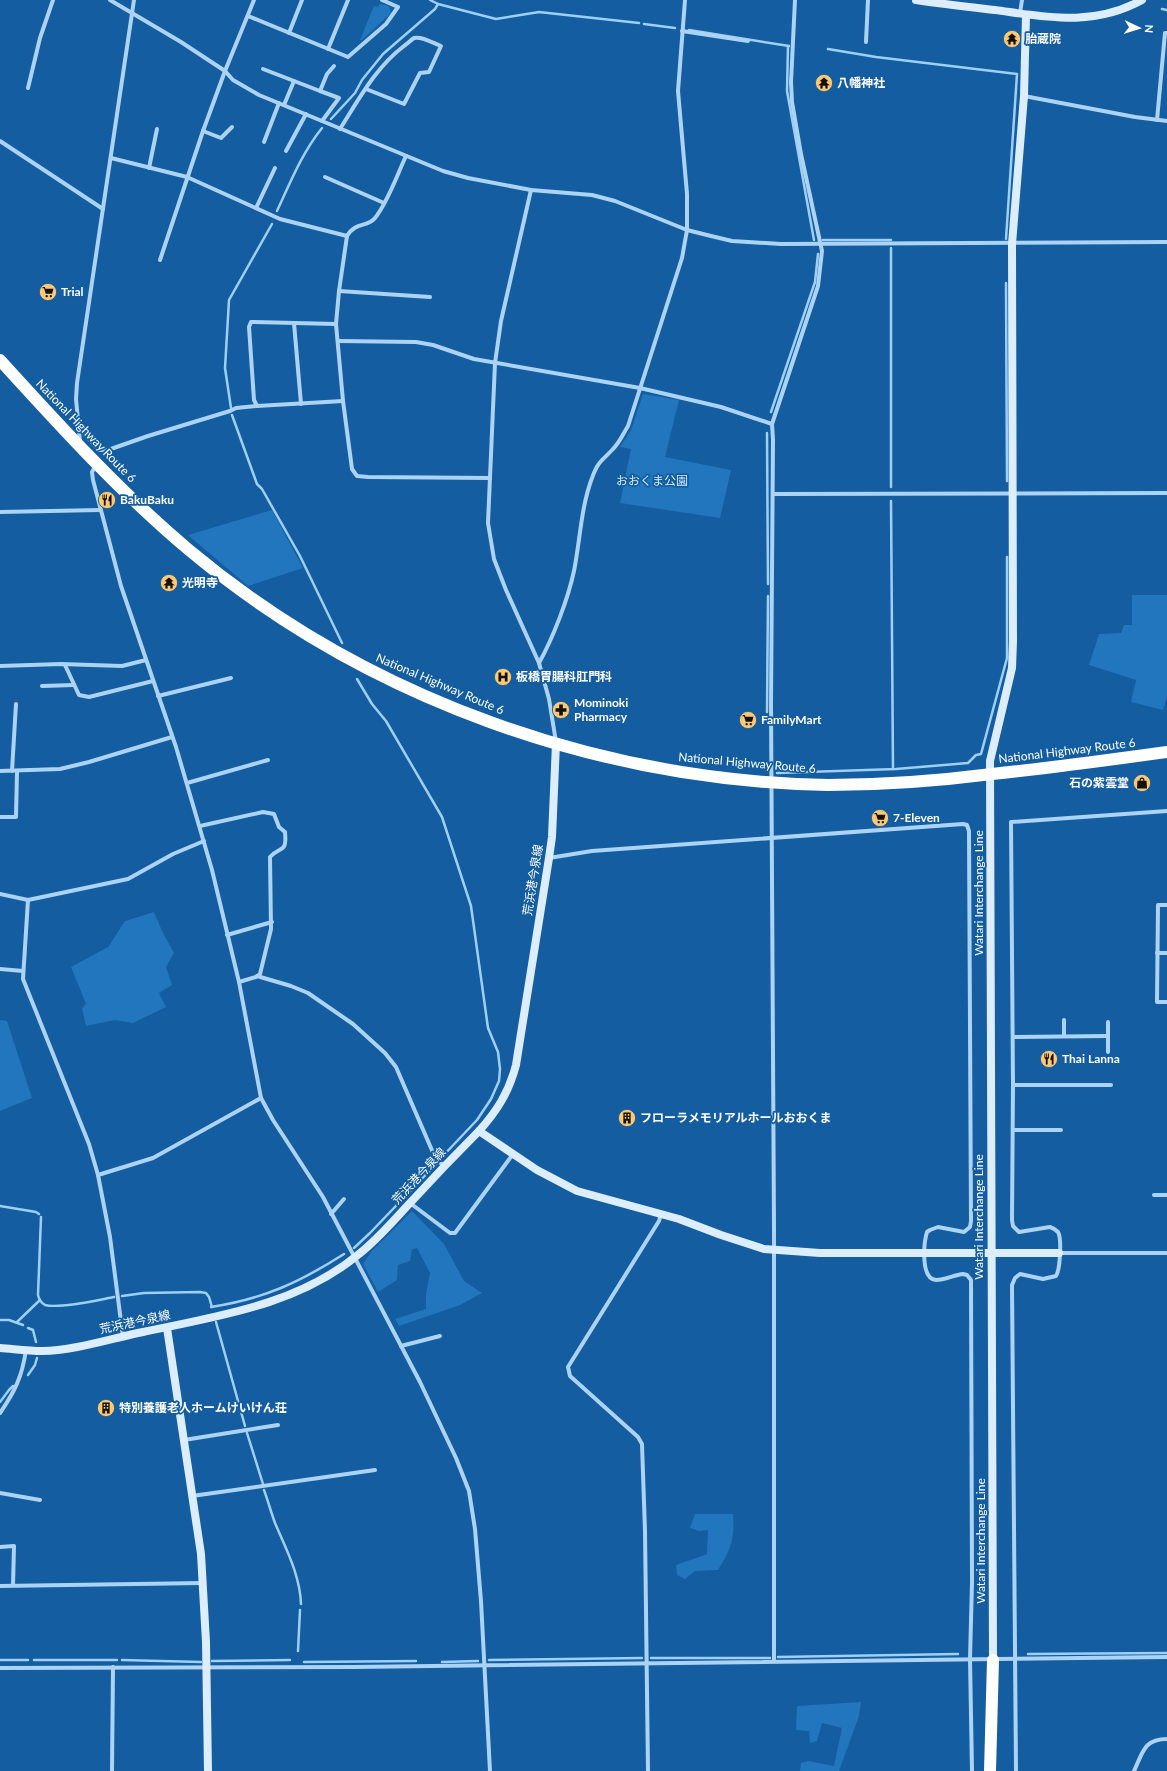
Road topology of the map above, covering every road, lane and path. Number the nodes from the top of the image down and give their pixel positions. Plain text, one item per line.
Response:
1 (53, 0) edge
2 (110, 0) edge
3 (134, 0) edge
4 (254, 0) edge
5 (302, 0) edge
6 (348, 0) edge
7 (382, 0) edge
8 (685, 0) edge
9 (795, 0) edge
10 (868, 0) edge
11 (916, 0) edge
12 (1022, 0) edge
13 (1142, 0) edge
14 (132, 14) junction
15 (1023, 14) junction
16 (248, 16) junction
17 (682, 31) junction
18 (288, 33) junction
19 (1167, 33) edge
20 (748, 41) dead end
21 (866, 42) dead end
22 (328, 49) junction
23 (334, 66) dead end
24 (263, 69) dead end
25 (225, 71) junction
26 (294, 81) junction
27 (28, 88) dead end
28 (366, 89) junction
29 (320, 91) junction
30 (1024, 96) junction
31 (279, 103) junction
32 (284, 105) junction
33 (306, 114) junction
34 (1156, 120) junction
35 (322, 121) junction
36 (1167, 121) edge
37 (232, 127) dead end
38 (340, 128) junction
39 (157, 129) dead end
40 (203, 131) junction
41 (0, 140) edge
42 (264, 142) dead end
43 (286, 151) dead end
44 (406, 156) junction
45 (111, 158) junction
46 (149, 168) junction
47 (275, 168) dead end
48 (187, 177) junction
49 (325, 177) dead end
50 (531, 190) junction
51 (384, 203) junction
52 (256, 208) junction
53 (103, 209) junction
54 (687, 230) junction
55 (347, 236) junction
56 (1167, 242) edge
57 (820, 243) junction
58 (1012, 244) junction
59 (160, 260) dead end
60 (339, 291) junction
61 (430, 297) dead end
62 (294, 323) junction
63 (336, 324) junction
64 (338, 341) junction
65 (0, 360) edge
66 (495, 363) junction
67 (640, 388) junction
68 (343, 401) junction
69 (301, 404) junction
70 (257, 406) junction
71 (772, 424) junction
72 (78, 427) junction
73 (80, 448) junction
74 (96, 465) junction
75 (490, 478) junction
76 (1013, 493) junction
77 (1167, 493) edge
78 (773, 494) junction
79 (100, 510) junction
80 (0, 512) edge
81 (146, 660) junction
82 (539, 663) junction
83 (65, 665) junction
84 (0, 666) edge
85 (231, 678) dead end
86 (153, 681) junction
87 (74, 685) junction
88 (42, 686) dead end
89 (158, 696) junction
90 (16, 704) dead end
91 (172, 737) junction
92 (556, 743) junction
93 (1167, 752) edge
94 (268, 760) dead end
95 (0, 771) edge
96 (14, 771) junction
97 (990, 774) junction
98 (772, 782) junction
99 (187, 783) junction
100 (1167, 812) edge
101 (0, 817) edge
102 (200, 826) junction
103 (772, 838) junction
104 (204, 841) junction
105 (549, 858) junction
106 (0, 894) edge
107 (28, 900) junction
108 (1167, 905) edge
109 (272, 922) junction
110 (227, 935) junction
111 (1157, 953) junction
112 (1167, 953) edge
113 (0, 969) edge
114 (23, 971) junction
115 (257, 976) junction
116 (239, 982) junction
117 (1167, 1002) edge
118 (1064, 1020) dead end
119 (1108, 1022) dead end
120 (1064, 1036) junction
121 (1108, 1036) junction
122 (1013, 1037) junction
123 (1108, 1052) dead end
124 (1013, 1085) junction
125 (1111, 1085) dead end
126 (261, 1098) junction
127 (1013, 1130) junction
128 (1061, 1130) dead end
129 (479, 1131) junction
130 (512, 1154) junction
131 (444, 1167) junction
132 (98, 1175) junction
133 (1154, 1195) dead end
134 (1167, 1195) edge
135 (344, 1199) dead end
136 (410, 1203) junction
137 (331, 1214) junction
138 (661, 1214) junction
139 (773, 1250) junction
140 (1167, 1252) edge
141 (925, 1253) junction
142 (991, 1253) junction
143 (1059, 1253) junction
144 (354, 1258) junction
145 (167, 1328) junction
146 (440, 1336) dead end
147 (123, 1337) junction
148 (401, 1346) junction
149 (0, 1348) edge
150 (26, 1350) junction
151 (0, 1413) edge
152 (278, 1425) dead end
153 (184, 1440) junction
154 (375, 1470) dead end
155 (0, 1493) edge
156 (192, 1496) junction
157 (40, 1500) dead end
158 (0, 1547) edge
159 (202, 1583) junction
160 (13, 1585) junction
161 (0, 1586) edge
162 (1167, 1657) edge
163 (1016, 1659) junction
164 (970, 1660) junction
165 (993, 1660) junction
166 (774, 1661) junction
167 (646, 1663) junction
168 (484, 1664) junction
169 (113, 1667) junction
170 (207, 1667) junction
171 (0, 1668) edge
172 (1167, 1739) edge
173 (112, 1771) edge
174 (208, 1771) edge
175 (490, 1771) edge
176 (648, 1771) edge
177 (972, 1771) edge
178 (990, 1771) edge
179 (997, 1771) edge
180 (1016, 1771) edge
181 (1134, 1771) edge

1 - 27 street
2 - 14 street
3 - 14 street
4 - 16 street
5 - 18 street
6 - 22 street
7 - 22 street
8 - 17 street
9 - 57 street
10 - 21 street
11 - 15 street
12 - 15 street
13 - 15 street
14 - 25 street
14 - 45 street
15 - 30 street, Watari Interchange Line
16 - 18 street
16 - 25 street
17 - 20 street
17 - 54 street
18 - 22 street
19 - 34 street
23 - 29 street
24 - 26 street
25 - 31 street
25 - 40 street
26 - 29 street
26 - 32 street
28 - 28 street
28 - 38 street
29 - 35 street
30 - 34 street
30 - 58 street, Watari Interchange Line
31 - 32 street
31 - 42 street
32 - 33 street
33 - 35 street
33 - 43 street
34 - 36 street
35 - 38 street
37 - 40 street
38 - 44 street
39 - 46 street
40 - 48 street
41 - 53 street
44 - 50 street
44 - 51 street
45 - 46 street
45 - 53 street
46 - 48 street
47 - 52 street
48 - 52 street
48 - 59 street
49 - 51 street
50 - 54 street
50 - 66 street
51 - 55 street
52 - 55 street
53 - 72 street
54 - 57 street
54 - 67 street
55 - 60 street
56 - 58 street
57 - 58 street
57 - 71 street
58 - 76 street, Watari Interchange Line
60 - 61 street
60 - 63 street
62 - 63 street
62 - 69 street
62 - 70 street
63 - 64 street
64 - 66 street
64 - 68 street
65 - 73 highway, National Highway Route 6
66 - 67 street
66 - 75 street
67 - 71 street
67 - 82 street
68 - 69 street
68 - 75 street
69 - 70 street
70 - 72 street
71 - 78 street
72 - 73 street
73 - 74 highway, National Highway Route 6
74 - 79 street
74 - 92 highway, National Highway Route 6
75 - 82 street
76 - 77 street
76 - 78 street
76 - 97 street, Watari Interchange Line
78 - 98 street
79 - 80 street
79 - 81 street
81 - 83 street
81 - 86 street
82 - 92 street
83 - 84 street
83 - 87 street
85 - 89 street
86 - 87 street
86 - 89 street
87 - 88 street
89 - 91 street
90 - 96 street
91 - 96 street
91 - 99 street
92 - 98 highway, National Highway Route 6
92 - 105 street, 荒浜港今泉線
93 - 97 highway, National Highway Route 6
94 - 99 street
95 - 96 street
96 - 101 street
97 - 98 highway, National Highway Route 6
97 - 142 street, Watari Interchange Line
98 - 103 street
99 - 102 street
100 - 122 street
102 - 104 street
102 - 109 street
103 - 105 street
103 - 139 street
103 - 141 street
104 - 107 street
104 - 110 street
105 - 129 street, 荒浜港今泉線
106 - 107 street
107 - 114 street
108 - 111 street
109 - 110 street
109 - 115 street
110 - 116 street
111 - 112 street
111 - 117 street
113 - 114 street
114 - 132 street
115 - 116 street
115 - 131 street
116 - 126 street
118 - 120 street
119 - 121 street
120 - 121 street
120 - 122 street
121 - 123 street
122 - 124 street
124 - 125 street
124 - 127 street
126 - 132 street
126 - 137 street
127 - 128 street
127 - 143 street
129 - 130 street
129 - 131 street, 荒浜港今泉線
130 - 136 street
130 - 138 street
131 - 136 street, 荒浜港今泉線
132 - 147 street
133 - 134 street
135 - 137 street
136 - 144 street, 荒浜港今泉線
137 - 144 street
138 - 139 street
138 - 167 street
139 - 141 street
139 - 166 street
140 - 143 street
141 - 142 street
141 - 164 street
142 - 143 street
142 - 165 street, Watari Interchange Line
143 - 163 street
144 - 145 street, 荒浜港今泉線
144 - 148 street
145 - 147 street, 荒浜港今泉線
145 - 153 street
146 - 148 street
147 - 150 street, 荒浜港今泉線
148 - 168 street
149 - 150 street, 荒浜港今泉線
150 - 151 street
152 - 153 street
153 - 156 street
154 - 156 street
155 - 157 street
156 - 159 street
158 - 160 street
159 - 160 street
159 - 170 street
160 - 161 street
162 - 163 street
163 - 165 street
163 - 180 street
164 - 165 street
164 - 166 street
164 - 177 street
165 - 178 highway
165 - 179 highway
166 - 167 street
167 - 168 street
167 - 176 street
168 - 170 street
168 - 175 street
169 - 170 street
169 - 171 street
169 - 173 street
170 - 174 street
172 - 181 street

